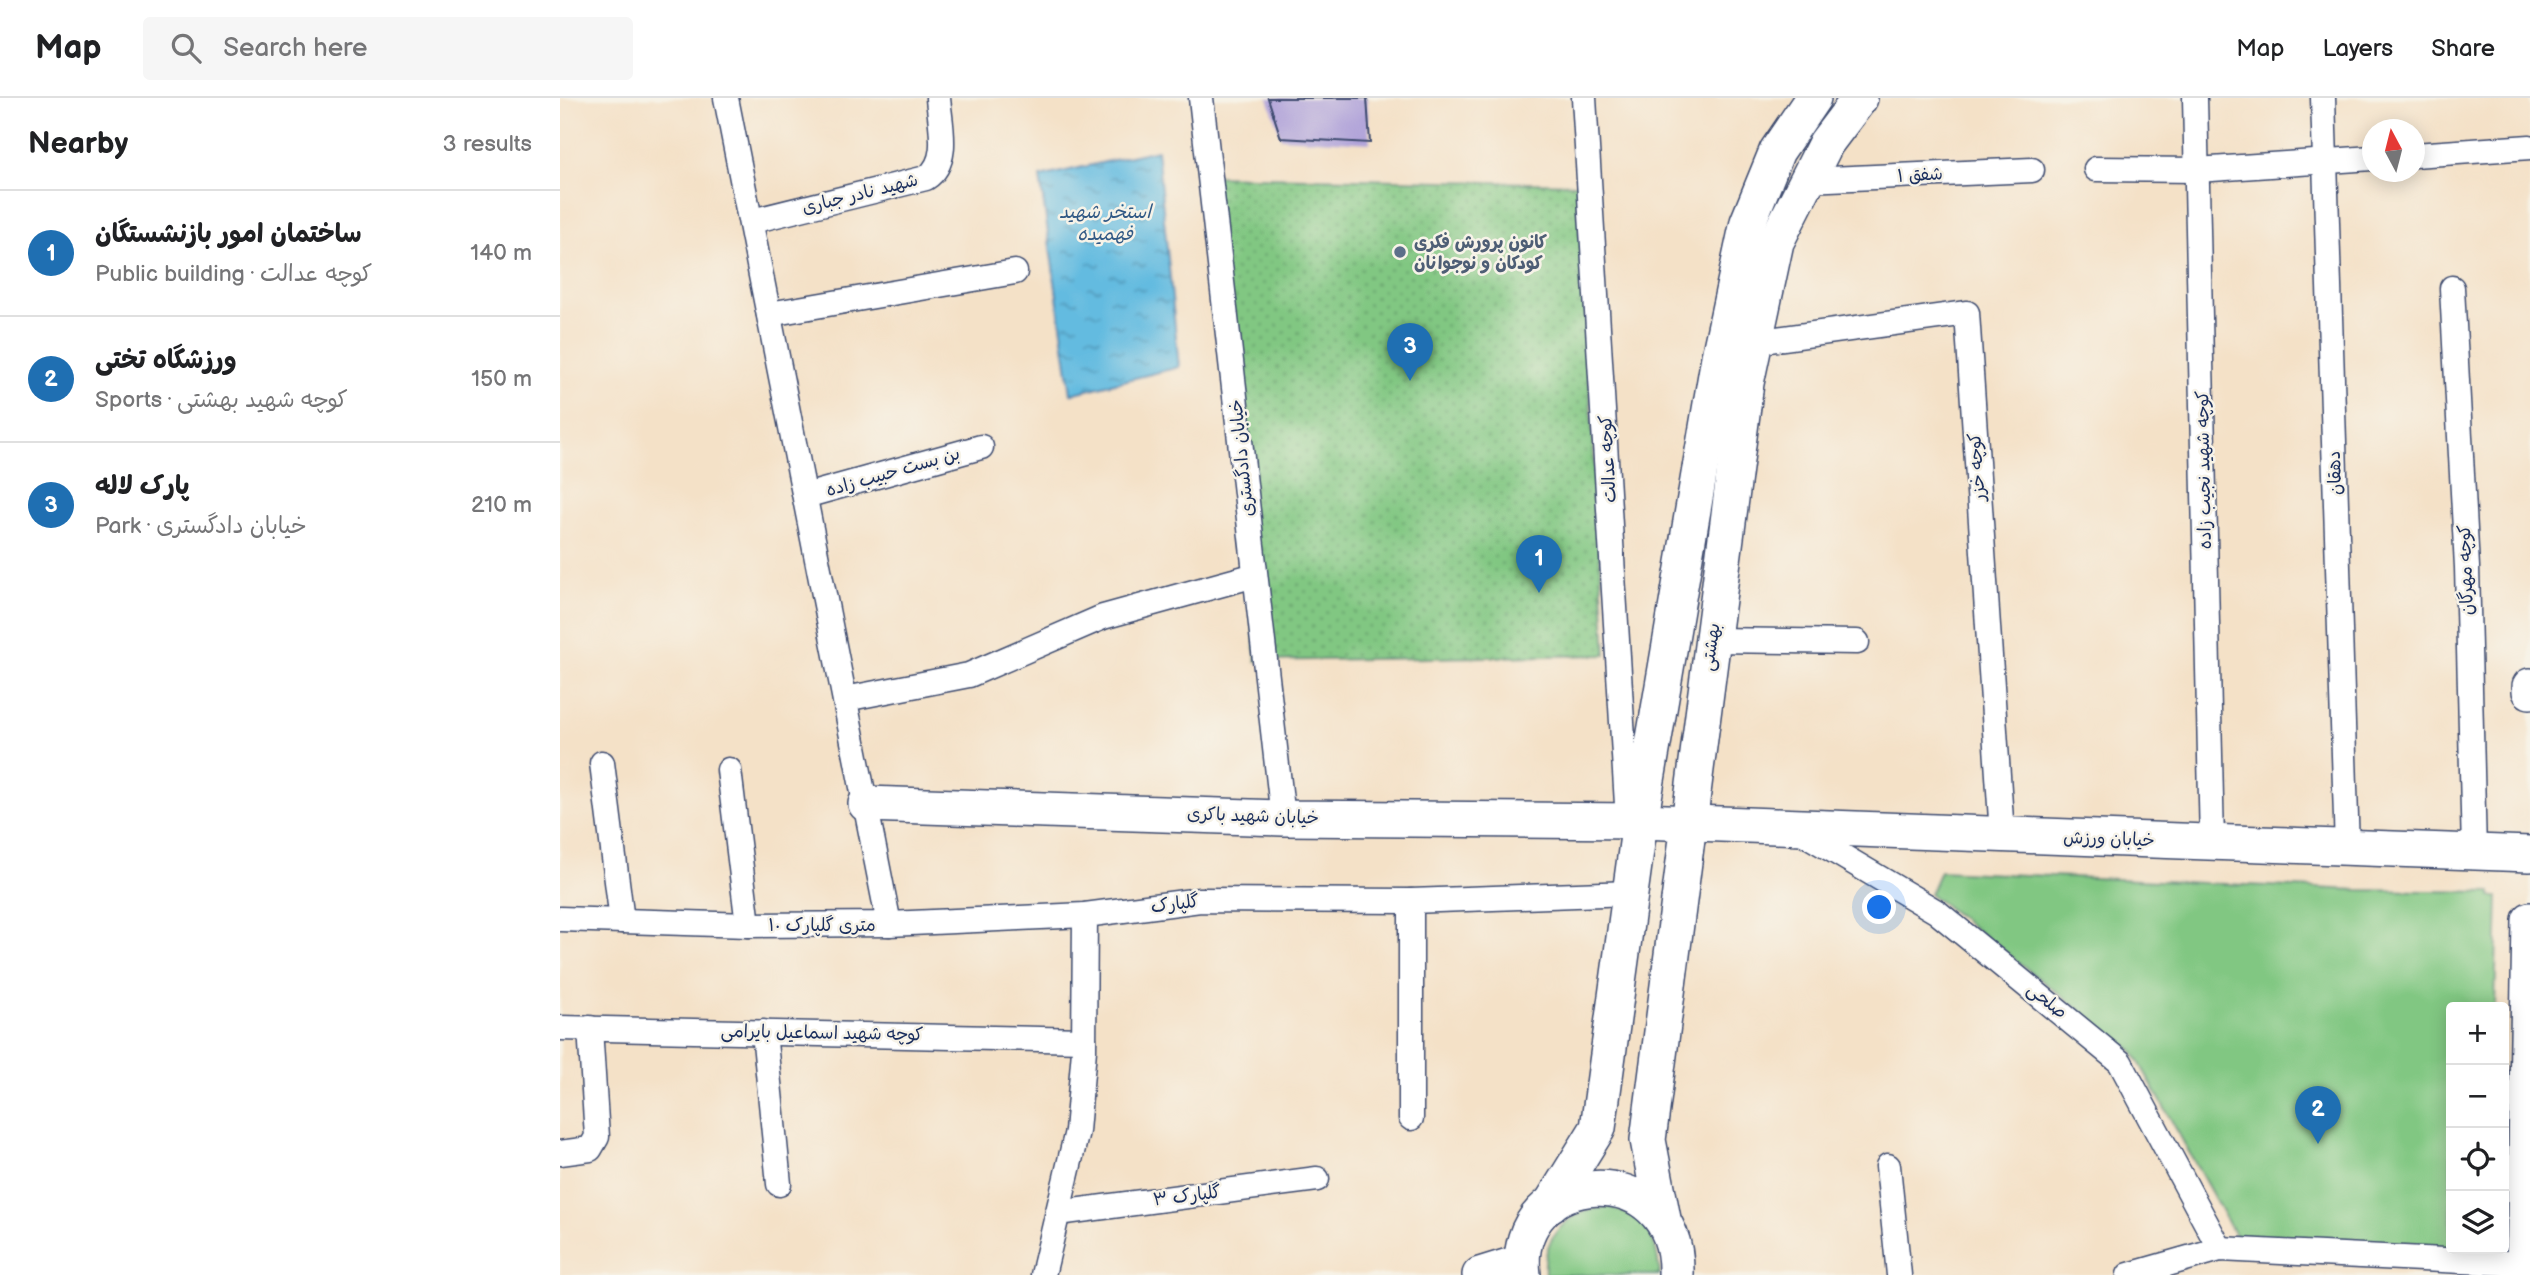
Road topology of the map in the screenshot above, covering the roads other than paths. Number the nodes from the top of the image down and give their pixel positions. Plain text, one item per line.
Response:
1 (726, 98) edge
2 (938, 98) edge
3 (1202, 98) edge
4 (1584, 98) edge
5 (1813, 98) edge
6 (1860, 98) edge
7 (2195, 98) edge
8 (2323, 98) edge
9 (2530, 148) edge
10 (2425, 154) edge
11 (2362, 159) edge
12 (2325, 161) junction
13 (2096, 169) dead end
14 (2032, 170) dead end
15 (2197, 170) junction
16 (1807, 180) junction
17 (752, 221) junction
18 (1015, 272) dead end
19 (2452, 288) dead end
20 (769, 314) junction
21 (1755, 342) junction
22 (981, 447) dead end
23 (805, 496) junction
24 (1248, 577) dead end
25 (1712, 640) junction
26 (1857, 642) dead end
27 (845, 699) junction
28 (602, 763) dead end
29 (729, 770) dead end
30 (866, 804) junction
31 (1283, 818) junction
32 (1634, 821) junction
33 (1687, 823) junction
34 (1795, 828) junction
35 (2002, 835) junction
36 (2213, 843) junction
37 (2347, 849) junction
38 (2473, 852) junction
39 (2530, 854) edge
40 (1630, 893) junction
41 (1411, 901) junction
42 (1084, 915) junction
43 (560, 919) edge
44 (2530, 920) edge
45 (622, 921) junction
46 (889, 924) junction
47 (748, 925) junction
48 (560, 1028) edge
49 (590, 1028) junction
50 (764, 1032) junction
51 (1084, 1040) junction
52 (1410, 1118) dead end
53 (566, 1153) edge
54 (1888, 1166) dead end
55 (1317, 1179) dead end
56 (779, 1184) dead end
57 (1550, 1204) junction
58 (1058, 1213) junction
59 (1663, 1219) junction
60 (2221, 1248) junction
61 (2400, 1266) edge
62 (1682, 1268) edge
63 (1523, 1269) edge
64 (2524, 1270) edge
65 (1043, 1275) edge
66 (1480, 1275) edge
67 (1899, 1275) edge
68 (2129, 1275) edge

1 - 17 street
2 - 17 street, شهید نادر جباری
3 - 31 street, خیابان دادگستری
4 - 32 street, کوچه عدالت
5 - 32 main road
6 - 16 main road, بهشتی
7 - 15 street, کوچه شهید نجیب زاده
8 - 12 street, دهقان
9 - 10 street
11 - 12 street
12 - 15 street
12 - 37 street, دهقان
13 - 15 street
14 - 16 street, شفق ۱
15 - 36 street, کوچه شهید نجیب زاده
16 - 21 main road, بهشتی
17 - 20 street
18 - 20 street
19 - 38 street, کوچه مهرگان
20 - 23 street
21 - 25 main road, بهشتی
21 - 35 street, کوچه خزر
22 - 23 street, بن بست حبیب زاده
23 - 27 street
24 - 27 street
25 - 26 street
25 - 33 main road, بهشتی
27 - 30 street
28 - 45 street
29 - 47 street
30 - 31 main road, خیابان شهید باکری
30 - 46 street
31 - 32 main road, خیابان شهید باکری
32 - 33 main road, خیابان شهید باکری
32 - 40 main road
33 - 34 main road, خیابان ورزش
33 - 59 main road, بهشتی
34 - 35 main road, خیابان ورزش
34 - 60 street, صلحی
35 - 36 main road, خیابان ورزش
36 - 37 main road, خیابان ورزش
37 - 38 main road, خیابان ورزش
38 - 39 main road, خیابان ورزش
40 - 41 street, گلپارک
40 - 57 main road
41 - 42 street, گلپارک
41 - 52 street
42 - 46 street, ۱۰ متری گلپارک
42 - 51 street
43 - 45 street, ۱۰ متری گلپارک
44 - 64 main road
45 - 47 street, ۱۰ متری گلپارک
46 - 47 street, ۱۰ متری گلپارک
48 - 49 street, کوچه شهید اسماعیل بایرامی
49 - 50 street, کوچه شهید اسماعیل بایرامی
49 - 53 street
50 - 51 street, کوچه شهید اسماعیل بایرامی
50 - 56 street
51 - 58 street
54 - 67 street
55 - 58 street, گلپارک ۳
57 - 59 main road
57 - 63 main road
58 - 65 street
59 - 62 main road, بهشتی
60 - 61 street
60 - 68 street
61 - 64 street
63 - 66 main road

